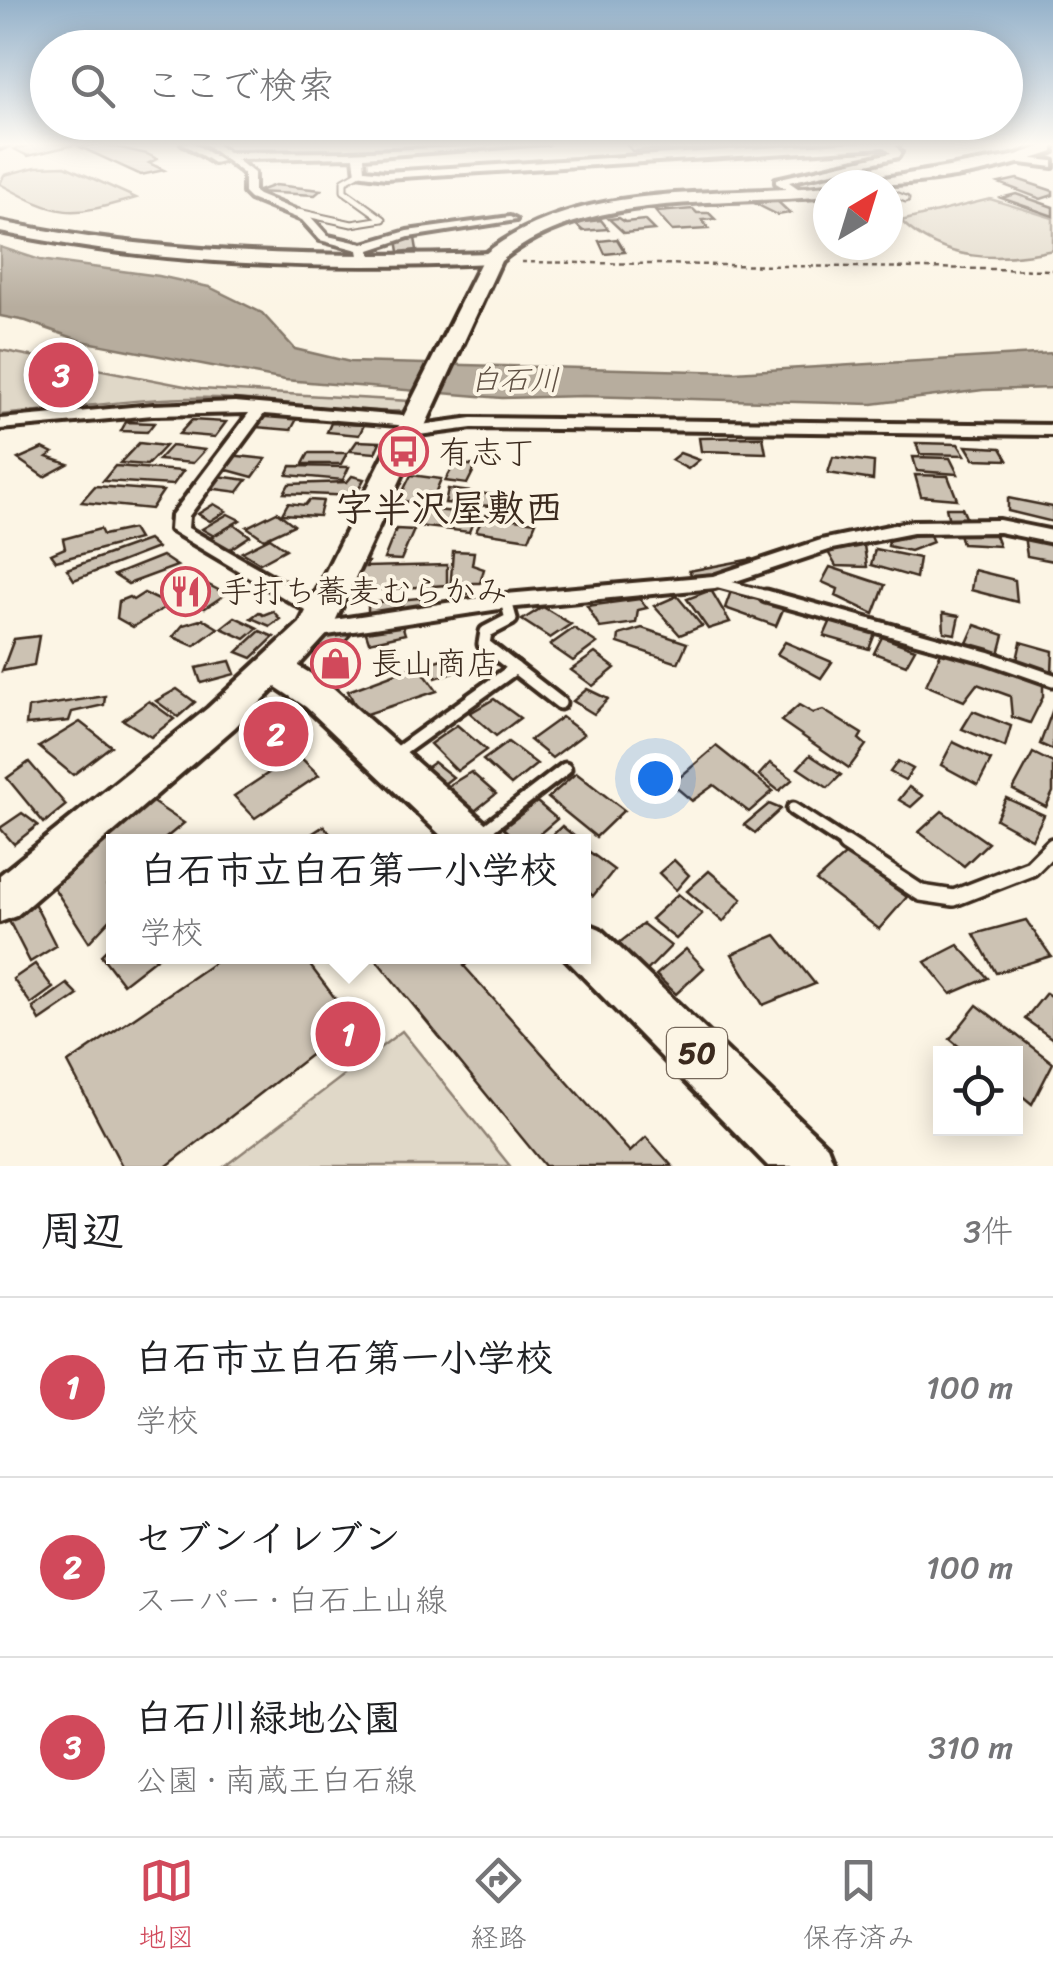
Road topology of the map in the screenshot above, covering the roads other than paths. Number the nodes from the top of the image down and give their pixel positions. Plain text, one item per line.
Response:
1 (255, 197) edge
2 (354, 197) edge
3 (765, 197) edge
4 (903, 198) edge
5 (906, 199) dead end
6 (290, 210) junction
7 (510, 220) dead end
8 (0, 227) edge
9 (365, 256) junction
10 (491, 260) junction
11 (260, 409) junction
12 (415, 423) junction
13 (0, 424) edge
14 (1053, 430) edge
15 (1053, 537) edge
16 (715, 582) junction
17 (506, 601) junction
18 (319, 622) junction
19 (514, 668) junction
20 (276, 670) junction
21 (1053, 680) edge
22 (560, 703) dead end
23 (388, 759) junction
24 (565, 768) dead end
25 (793, 809) dead end
26 (469, 834) edge
27 (482, 834) edge
28 (1053, 846) edge
29 (0, 902) edge
30 (591, 952) edge
31 (807, 1166) edge

1 - 6 street
2 - 6 lane
3 - 10 main road
4 - 5 lane
6 - 9 street
7 - 9 street
8 - 9 main road
9 - 10 main road
10 - 12 main road
11 - 12 street
11 - 13 street
11 - 18 street
12 - 14 street
12 - 18 main road
15 - 16 street
16 - 17 street
16 - 21 lane
17 - 18 street
17 - 19 lane
18 - 20 main road
19 - 22 lane
19 - 23 lane
20 - 23 main road
20 - 29 main road
23 - 26 main road
24 - 27 lane
25 - 28 lane
30 - 31 main road, 50

